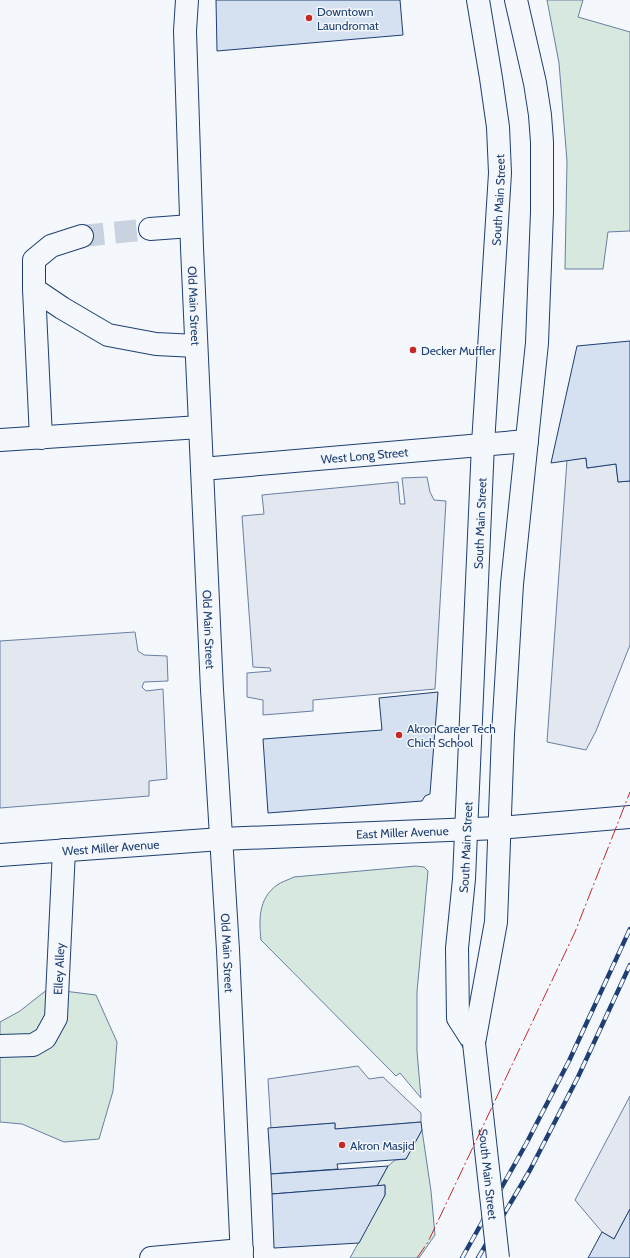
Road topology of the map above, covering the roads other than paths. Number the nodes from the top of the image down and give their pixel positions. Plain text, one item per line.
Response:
1 (187, 0) edge
2 (478, 0) edge
3 (516, 0) edge
4 (191, 226) junction
5 (150, 229) tunnel mouth
6 (82, 236) tunnel mouth
7 (34, 288) junction
8 (196, 346) junction
9 (200, 426) junction
10 (41, 438) junction
11 (0, 440) edge
12 (527, 441) junction
13 (483, 444) junction
14 (202, 469) junction
15 (630, 817) edge
16 (499, 828) junction
17 (466, 830) junction
18 (221, 839) junction
19 (64, 850) junction
20 (0, 855) edge
21 (474, 1043) junction
22 (0, 1046) edge
23 (242, 1254) edge
24 (151, 1258) edge
25 (498, 1258) edge

1 - 4 main road, Old Main Street
2 - 13 main road, South Main Street
3 - 12 main road, South Main Street
4 - 5 main road
4 - 8 main road, Old Main Street
6 - 7 main road
7 - 8 main road
7 - 10 main road
8 - 9 main road, Old Main Street
9 - 10 main road
9 - 14 main road, Old Main Street
10 - 11 main road
12 - 13 main road, West Long Street
12 - 16 main road, South Main Street
13 - 14 main road, West Long Street
13 - 17 main road, South Main Street
14 - 18 main road, Old Main Street
15 - 16 main road, East Miller Avenue
16 - 17 main road, East Miller Avenue
16 - 21 main road, South Main Street
17 - 18 main road, East Miller Avenue
17 - 21 main road, South Main Street
18 - 19 main road, West Miller Avenue
18 - 23 main road, Old Main Street
19 - 20 main road, West Miller Avenue
19 - 22 main road, Elley Alley
21 - 25 main road, South Main Street, bridge
23 - 24 main road

